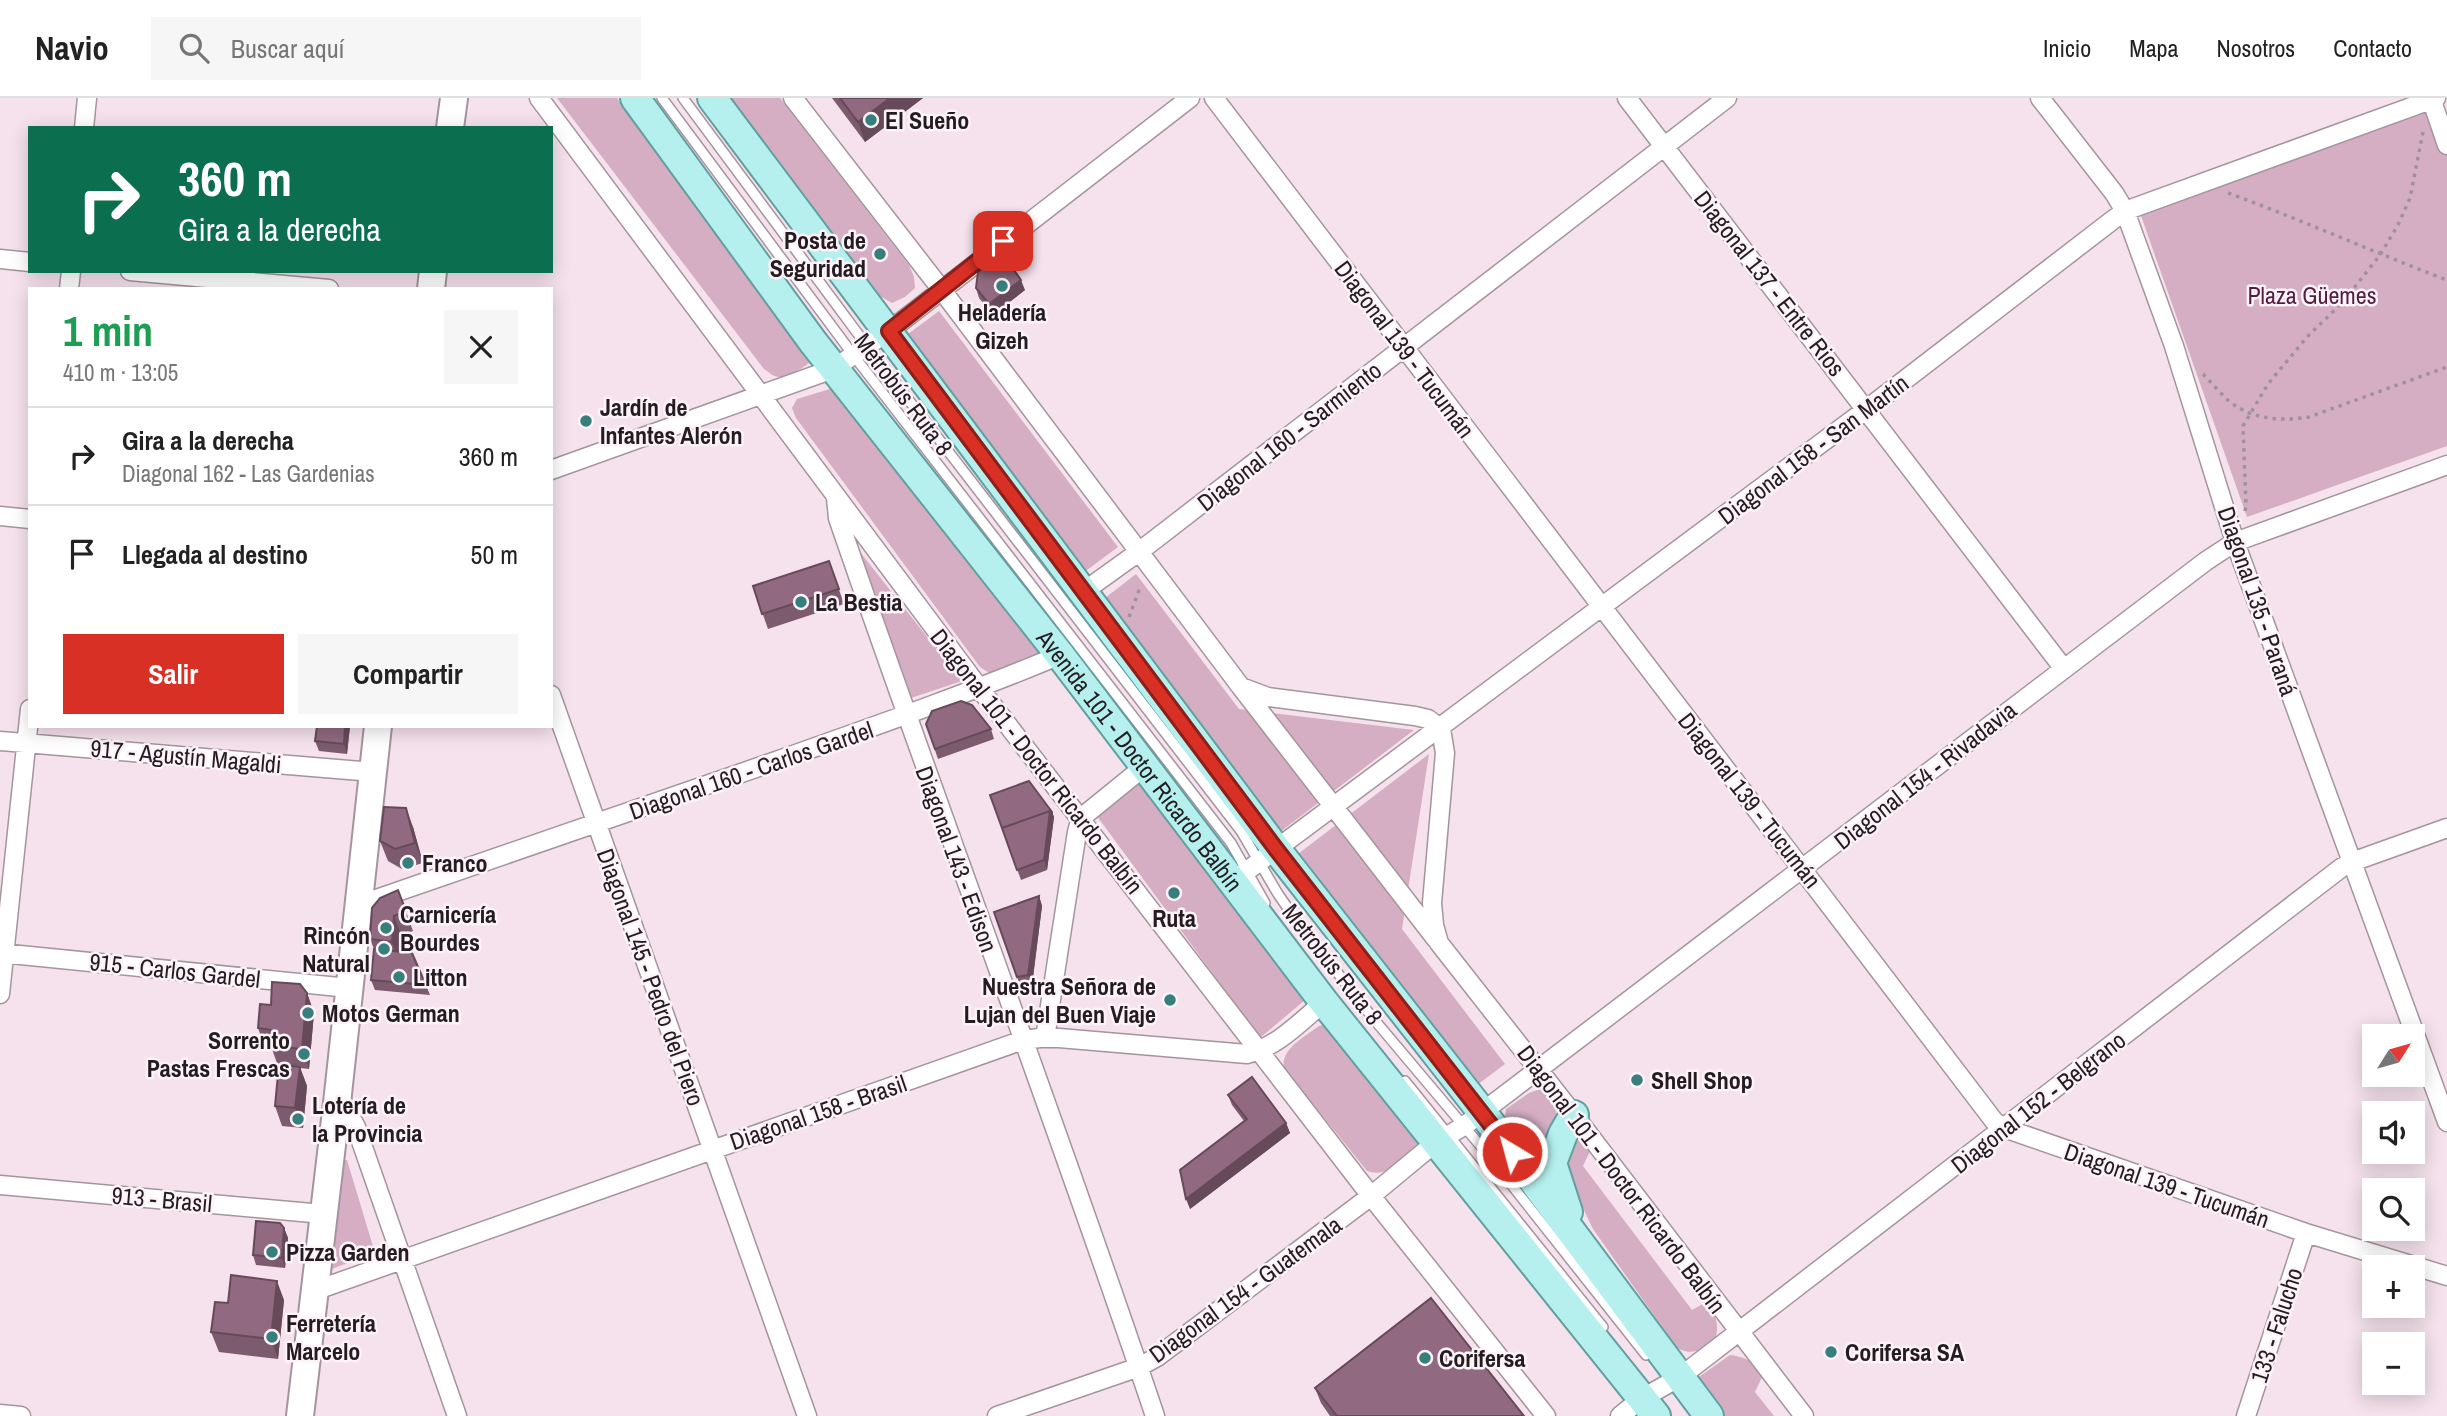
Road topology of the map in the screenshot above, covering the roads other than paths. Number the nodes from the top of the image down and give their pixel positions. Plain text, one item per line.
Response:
1 (87, 98) edge
2 (454, 98) edge
3 (539, 98) edge
4 (635, 98) edge
5 (662, 98) edge
6 (683, 98) edge
7 (712, 98) edge
8 (793, 98) edge
9 (1190, 98) edge
10 (1214, 98) edge
11 (1628, 98) edge
12 (1727, 98) edge
13 (2040, 98) edge
14 (2433, 99) edge
15 (84, 126) edge
16 (450, 126) edge
17 (2447, 145) edge
18 (1665, 146) junction
19 (2125, 211) junction
20 (0, 259) edge
21 (28, 262) edge
22 (153, 273) edge
23 (307, 287) edge
24 (941, 289) junction
25 (1404, 347) junction
26 (861, 351) junction
27 (762, 396) junction
28 (1867, 410) junction
29 (2447, 465) edge
30 (553, 469) edge
31 (836, 498) junction
32 (0, 516) edge
33 (28, 519) edge
34 (2235, 542) junction
35 (1145, 557) junction
36 (1083, 592) junction
37 (1602, 607) junction
38 (1060, 655) junction
39 (2064, 668) junction
40 (1241, 687) junction
41 (979, 689) junction
42 (553, 701) edge
43 (905, 715) junction
44 (28, 726) edge
45 (378, 728) edge
46 (1441, 729) junction
47 (0, 741) edge
48 (26, 743) junction
49 (1145, 765) junction
50 (373, 772) junction
51 (1334, 806) junction
52 (1081, 818) junction
53 (597, 825) junction
54 (2447, 828) edge
55 (2352, 862) junction
56 (1254, 866) junction
57 (1803, 869) junction
58 (359, 905) junction
59 (1272, 912) dead end
60 (1439, 943) junction
61 (2, 953) edge
62 (349, 988) junction
63 (0, 994) edge
64 (1324, 1002) junction
65 (1045, 1038) junction
66 (1023, 1040) junction
67 (1259, 1051) junction
68 (1539, 1069) junction
69 (1396, 1071) dead end
70 (338, 1094) junction
71 (1574, 1115) junction
72 (2447, 1122) edge
73 (2004, 1128) junction
74 (1458, 1129) junction
75 (712, 1149) junction
76 (0, 1185) edge
77 (1371, 1196) junction
78 (323, 1214) junction
79 (1573, 1232) junction
80 (2306, 1233) junction
81 (403, 1259) junction
82 (2447, 1276) edge
83 (314, 1291) junction
84 (1738, 1332) junction
85 (1611, 1337) dead end
86 (1652, 1362) dead end
87 (1139, 1367) junction
88 (1656, 1393) edge
89 (0, 1414) edge
90 (21, 1416) edge
91 (300, 1416) edge
92 (457, 1416) edge
93 (807, 1416) edge
94 (997, 1416) edge
95 (1155, 1416) edge
96 (1546, 1416) edge
97 (1709, 1416) edge
98 (1804, 1416) edge
99 (2246, 1416) edge

1 - 15 street
2 - 16 main road
3 - 27 street, Diagonal 101 - Doctor Ricardo Balbín
4 - 26 main road, Avenida 101 - Doctor Ricardo Balbín
5 - 26 lane, Metrobús Ruta 8
6 - 26 lane, Metrobús Ruta 8
7 - 26 main road, Avenida 101 - Doctor Ricardo Balbín
8 - 24 street, Diagonal 101 - Doctor Ricardo Balbín
9 - 24 street
10 - 25 street, Diagonal 139 - Tucumán
11 - 18 street, Diagonal 137 - Entre Rios
12 - 18 street, Diagonal 160 - Sarmiento
13 - 19 street, Diagonal 135 - Paraná
14 - 17 street
14 - 19 street, Diagonal 158 - San Martín
18 - 25 street, Diagonal 160 - Sarmiento
18 - 28 street, Diagonal 137 - Entre Rios
19 - 28 street, Diagonal 158 - San Martín
19 - 34 street, Diagonal 135 - Paraná
20 - 21 street
22 - 23 street
24 - 26 street
24 - 35 street, Diagonal 101 - Doctor Ricardo Balbín
25 - 35 street, Diagonal 160 - Sarmiento
25 - 37 street, Diagonal 139 - Tucumán
26 - 27 street
26 - 36 main road, Avenida 101 - Doctor Ricardo Balbín
26 - 38 main road, Avenida 101 - Doctor Ricardo Balbín
26 - 56 lane, Metrobús Ruta 8
26 - 56 lane, Metrobús Ruta 8
27 - 30 street
27 - 31 street, Diagonal 101 - Doctor Ricardo Balbín
28 - 37 street, Diagonal 158 - San Martín
28 - 39 street, Diagonal 137 - Entre Rios
29 - 34 street, Diagonal 154 - Rivadavia
31 - 41 street, Diagonal 101 - Doctor Ricardo Balbín
31 - 43 street, Diagonal 143 - Edison
32 - 33 street
34 - 39 street, Diagonal 154 - Rivadavia
34 - 55 street, Diagonal 135 - Paraná
35 - 36 street, Diagonal 160 - Sarmiento
35 - 40 street, Diagonal 101 - Doctor Ricardo Balbín
36 - 56 main road, Avenida 101 - Doctor Ricardo Balbín
37 - 46 street, Diagonal 158 - San Martín
37 - 57 street, Diagonal 139 - Tucumán
38 - 41 street, Diagonal 160 - Carlos Gardel
38 - 49 main road, Avenida 101 - Doctor Ricardo Balbín
39 - 57 street, Diagonal 154 - Rivadavia
40 - 46 street
40 - 51 street, Diagonal 101 - Doctor Ricardo Balbín
41 - 43 street, Diagonal 160 - Carlos Gardel
41 - 52 street, Diagonal 101 - Doctor Ricardo Balbín
42 - 53 street, Diagonal 145 - Pedro del Piero
43 - 53 street, Diagonal 160 - Carlos Gardel
43 - 66 street, Diagonal 143 - Edison
44 - 48 street
45 - 50 main road
46 - 51 street, Diagonal 158 - San Martín
46 - 60 street, Diagonal 101 - Doctor Ricardo Balbín
47 - 48 street, 917 - Agustín Magaldi
48 - 50 street, 917 - Agustín Magaldi
48 - 61 street
49 - 52 street
49 - 56 main road, Avenida 101 - Doctor Ricardo Balbín
50 - 58 main road
51 - 56 street, Diagonal 158 - San Martín
51 - 60 street, Diagonal 101 - Doctor Ricardo Balbín
52 - 65 street
52 - 67 street, Diagonal 101 - Doctor Ricardo Balbín
53 - 58 street, Diagonal 160 - Carlos Gardel
53 - 75 street, Diagonal 145 - Pedro del Piero
54 - 55 street, Diagonal 152 - Belgrano
55 - 72 street, Diagonal 135 - Paraná
55 - 73 street, Diagonal 152 - Belgrano
56 - 59 lane, Metrobús Ruta 8
56 - 64 main road, Avenida 101 - Doctor Ricardo Balbín
56 - 74 main road, Avenida 101 - Doctor Ricardo Balbín
57 - 68 street, Diagonal 154 - Rivadavia
57 - 73 street, Diagonal 139 - Tucumán
58 - 62 main road
60 - 68 street, Diagonal 101 - Doctor Ricardo Balbín
61 - 62 street, 915 - Carlos Gardel
61 - 63 street
62 - 70 main road
64 - 67 street, Diagonal 158 - Brasil
64 - 74 main road, Avenida 101 - Doctor Ricardo Balbín
65 - 66 street, Diagonal 158 - Brasil
65 - 67 street, Diagonal 158 - Brasil
66 - 75 street, Diagonal 158 - Brasil
66 - 87 street, Diagonal 143 - Edison
67 - 77 street, Diagonal 101 - Doctor Ricardo Balbín
68 - 71 street, Diagonal 101 - Doctor Ricardo Balbín
68 - 74 street, Diagonal 154 - Rivadavia
69 - 74 lane
70 - 78 main road
70 - 81 street
71 - 79 main road
71 - 84 street, Diagonal 101 - Doctor Ricardo Balbín
73 - 80 street, Diagonal 139 - Tucumán
73 - 84 street, Diagonal 152 - Belgrano
74 - 77 street, Diagonal 154 - Guatemala
74 - 79 main road, Avenida 101 - Doctor Ricardo Balbín
74 - 85 lane
74 - 86 lane
74 - 88 main road, Avenida 101 - Doctor Ricardo Balbín
75 - 81 street, Diagonal 158 - Brasil
75 - 93 street, Diagonal 145 - Pedro del Piero
76 - 78 street, 913 - Brasil
77 - 87 street, Diagonal 154 - Guatemala
77 - 96 street, Diagonal 101 - Doctor Ricardo Balbín
78 - 83 main road
79 - 88 main road, Avenida 101 - Doctor Ricardo Balbín
80 - 82 street, Diagonal 139 - Tucumán
80 - 99 street, 133 - Falucho
81 - 83 street, Diagonal 158 - Brasil
81 - 92 street
83 - 91 main road
84 - 88 street, Diagonal 152 - Belgrano
84 - 98 street, Diagonal 101 - Doctor Ricardo Balbín
87 - 94 street, Diagonal 154 - Guatemala
87 - 95 street, Diagonal 143 - Edison
88 - 97 main road, Avenida 101 - Doctor Ricardo Balbín
89 - 90 street

